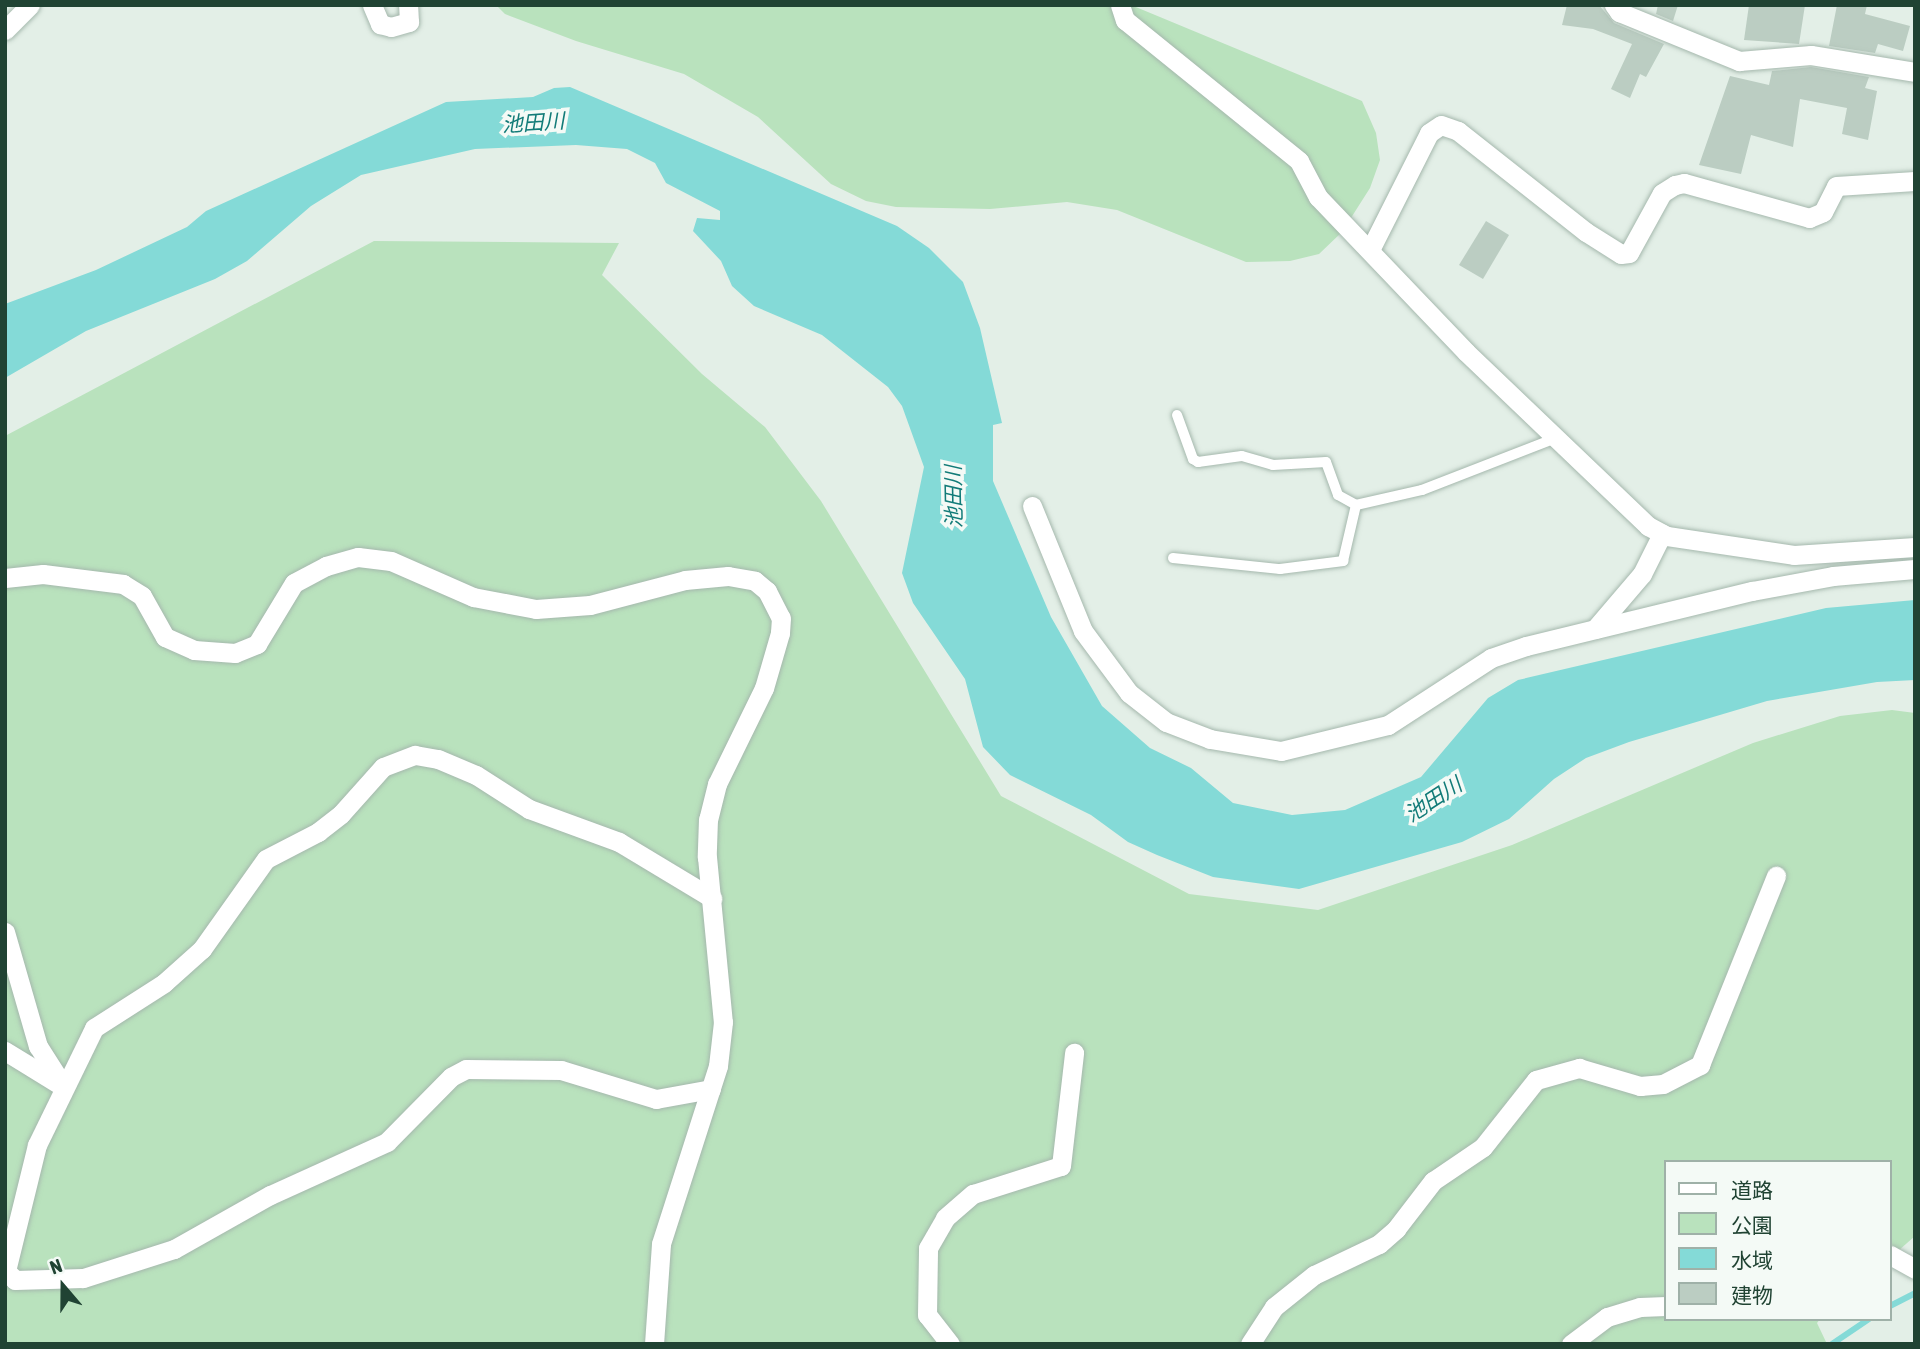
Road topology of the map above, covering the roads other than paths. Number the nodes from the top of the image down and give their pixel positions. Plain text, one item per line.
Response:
1 (30, 5) edge
2 (372, 5) edge
3 (408, 5) edge
4 (1120, 5) edge
5 (1614, 5) edge
6 (5, 30) edge
7 (1915, 72) edge
8 (1915, 181) edge
9 (1370, 250) junction
10 (1177, 415) dead end
11 (1556, 438) junction
12 (1356, 505) junction
13 (1032, 506) dead end
14 (1662, 534) junction
15 (1915, 547) edge
16 (1173, 558) dead end
17 (1915, 569) edge
18 (5, 579) edge
19 (1595, 629) junction
20 (1776, 876) dead end
21 (712, 898) junction
22 (5, 932) edge
23 (5, 1051) edge
24 (1074, 1053) dead end
25 (64, 1087) junction
26 (711, 1089) junction
27 (1892, 1256) edge
28 (1915, 1269) edge
29 (1664, 1306) edge
30 (654, 1344) edge
31 (950, 1344) edge
32 (1250, 1344) edge
33 (1571, 1344) edge

1 - 6 street
2 - 3 street
4 - 9 street
5 - 7 street
8 - 9 street
9 - 11 street
10 - 12 lane
11 - 12 lane
11 - 14 street
12 - 16 lane
13 - 19 street
14 - 15 street
14 - 19 street
17 - 19 street
18 - 21 street
20 - 32 street
21 - 25 street
21 - 26 street
22 - 25 street
23 - 25 street
24 - 31 street
25 - 26 street
26 - 30 street
27 - 28 street
29 - 33 street

